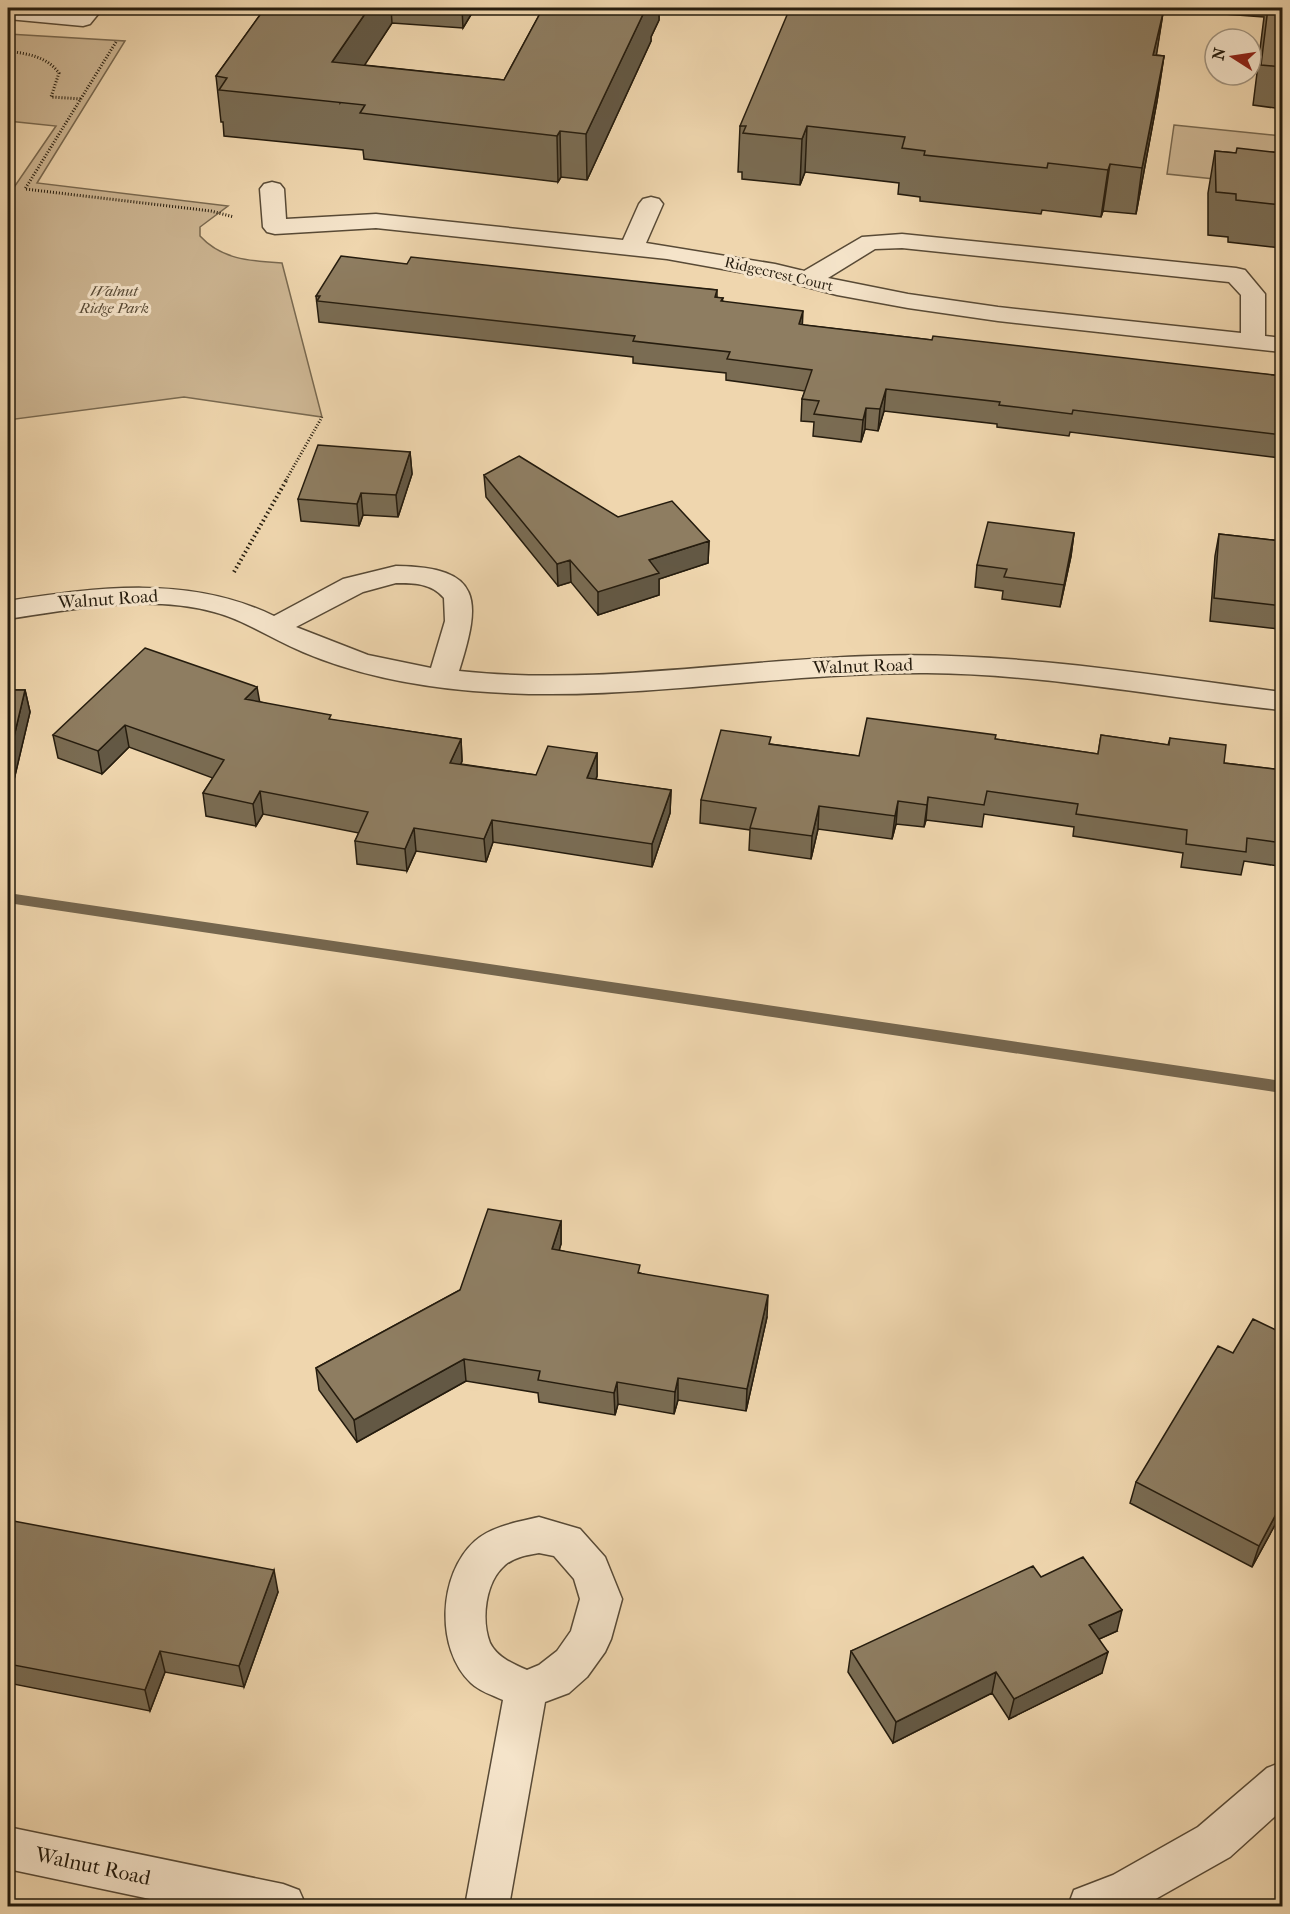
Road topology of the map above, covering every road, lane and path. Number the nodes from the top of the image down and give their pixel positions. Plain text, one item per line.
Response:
1 (93, 8) edge
2 (8, 13) edge
3 (116, 42) dead end
4 (8, 51) edge
5 (83, 99) junction
6 (272, 189) dead end
7 (651, 204) dead end
8 (275, 227) junction
9 (632, 248) junction
10 (807, 280) junction
11 (1253, 342) junction
12 (1282, 345) edge
13 (322, 417) dead end
14 (216, 604) junction
15 (8, 610) edge
16 (275, 627) junction
17 (442, 678) junction
18 (1282, 701) edge
19 (526, 1690) dead end
20 (1282, 1782) edge
21 (8, 1848) edge
22 (283, 1906) edge
23 (487, 1906) edge
24 (1090, 1906) edge

1 - 2 street
3 - 5 path
4 - 5 path
5 - 8 path
6 - 8 street
7 - 9 street
8 - 9 street, Ridgecrest Court
9 - 10 street, Ridgecrest Court
10 - 11 street, Ridgecrest Court
10 - 11 street
11 - 12 street, Ridgecrest Court
13 - 14 path
14 - 15 street, Walnut Road
14 - 16 street, Walnut Road
16 - 17 street, Walnut Road
16 - 17 street
17 - 18 street, Walnut Road
19 - 23 street
20 - 24 street
21 - 22 street, Walnut Road

